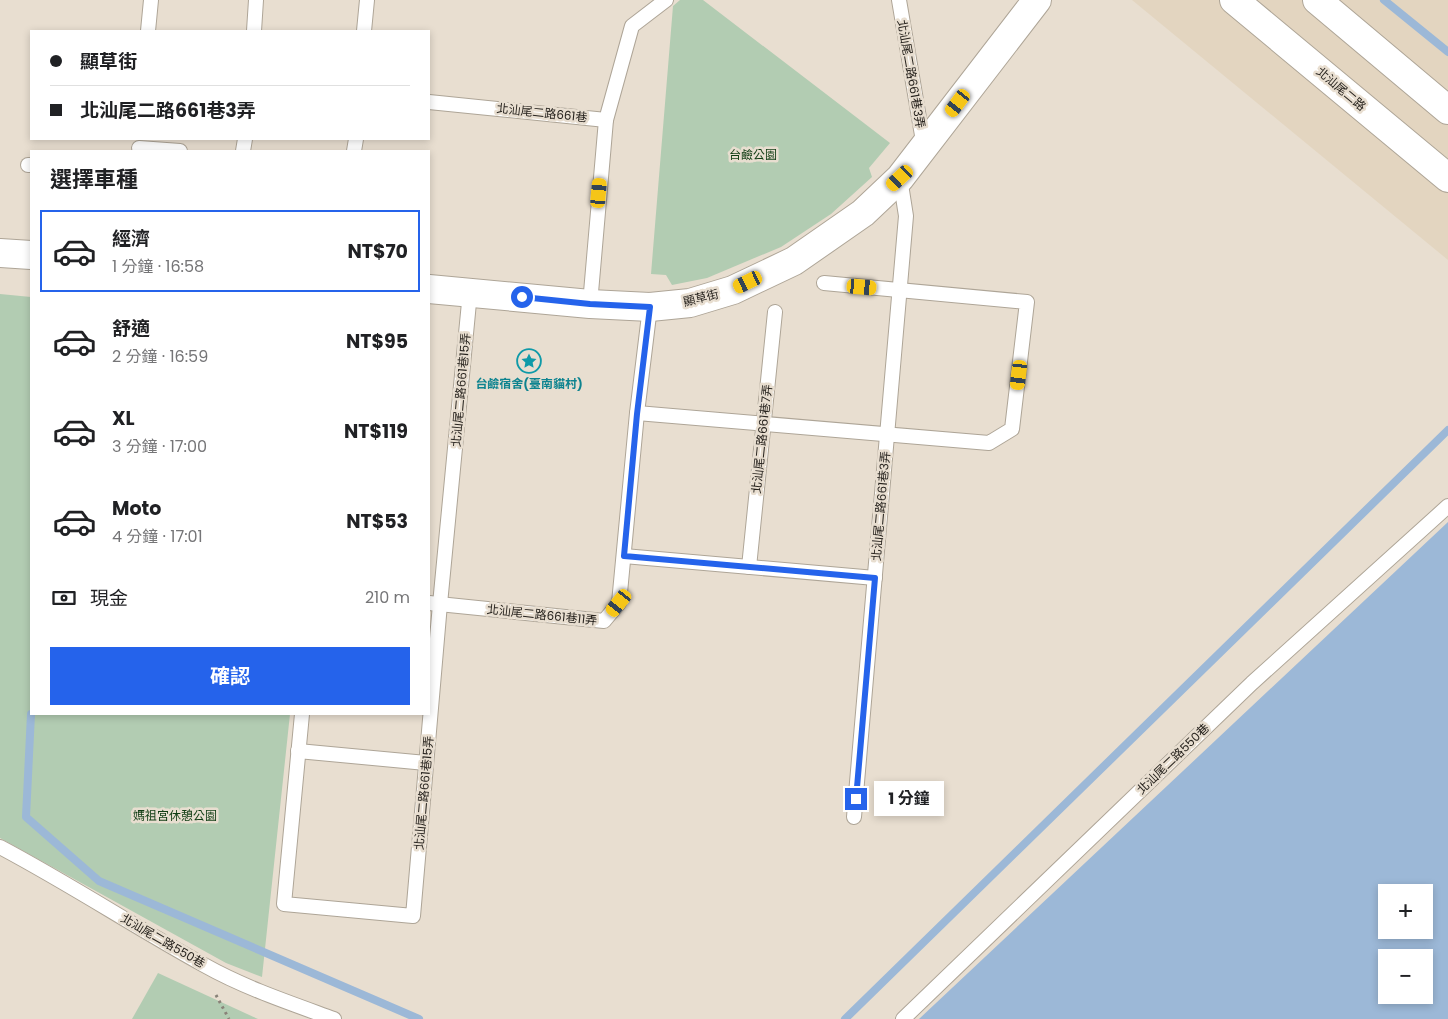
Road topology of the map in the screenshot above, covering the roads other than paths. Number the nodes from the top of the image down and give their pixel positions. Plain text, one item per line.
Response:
1 (151, 0) edge
2 (256, 0) edge
3 (367, 0) edge
4 (666, 0) edge
5 (899, 0) edge
6 (1037, 0) edge
7 (1234, 0) edge
8 (1317, 0) edge
9 (148, 30) edge
10 (254, 30) edge
11 (364, 30) edge
12 (430, 102) edge
13 (1448, 110) edge
14 (606, 120) junction
15 (140, 146) edge
16 (924, 148) junction
17 (172, 150) edge
18 (900, 178) junction
19 (1448, 178) edge
20 (0, 253) edge
21 (30, 255) edge
22 (824, 283) dead end
23 (430, 289) edge
24 (900, 290) junction
25 (470, 292) junction
26 (590, 304) junction
27 (650, 307) junction
28 (775, 312) dead end
29 (637, 414) junction
30 (764, 424) junction
31 (887, 435) junction
32 (1448, 506) edge
33 (624, 556) junction
34 (750, 567) junction
35 (875, 578) junction
36 (435, 603) edge
37 (430, 692) edge
38 (302, 715) edge
39 (429, 715) edge
40 (298, 751) junction
41 (426, 763) junction
42 (854, 817) dead end
43 (0, 847) edge
44 (334, 1019) edge
45 (903, 1019) edge

1 - 9 lane
2 - 10 lane
3 - 11 lane
4 - 14 lane, 北汕尾二路661巷
5 - 16 lane, 北汕尾二路661巷3弄
6 - 16 street
7 - 19 street, 北汕尾二路
8 - 13 street
12 - 14 lane, 北汕尾二路661巷
14 - 26 lane
15 - 17 lane
16 - 18 street, 顯草街
18 - 24 lane, 北汕尾二路661巷3弄
18 - 27 street, 顯草街
20 - 21 street
22 - 24 lane, 北汕尾二路661巷3弄
23 - 25 street, 顯草街
24 - 31 lane, 北汕尾二路661巷3弄
24 - 31 lane, 北汕尾二路661巷3弄
25 - 26 street, 顯草街
25 - 36 lane, 北汕尾二路661巷15弄
26 - 27 street, 顯草街
27 - 29 lane, 北汕尾二路661巷11弄
28 - 30 lane, 北汕尾二路661巷7弄
29 - 30 lane, 北汕尾二路661巷3弄
29 - 33 lane, 北汕尾二路661巷11弄
30 - 31 lane, 北汕尾二路661巷3弄
30 - 34 lane, 北汕尾二路661巷7弄
31 - 35 lane, 北汕尾二路661巷3弄
32 - 45 lane, 北汕尾二路550巷
33 - 34 lane
33 - 36 lane, 北汕尾二路661巷11弄
34 - 35 lane
35 - 42 lane, 北汕尾二路661巷3弄
36 - 37 lane, 北汕尾二路661巷15弄
38 - 40 lane, 北汕尾二路661巷15弄
39 - 41 lane, 北汕尾二路661巷15弄
40 - 41 lane
40 - 41 lane, 北汕尾二路661巷15弄
43 - 44 lane, 北汕尾二路550巷

